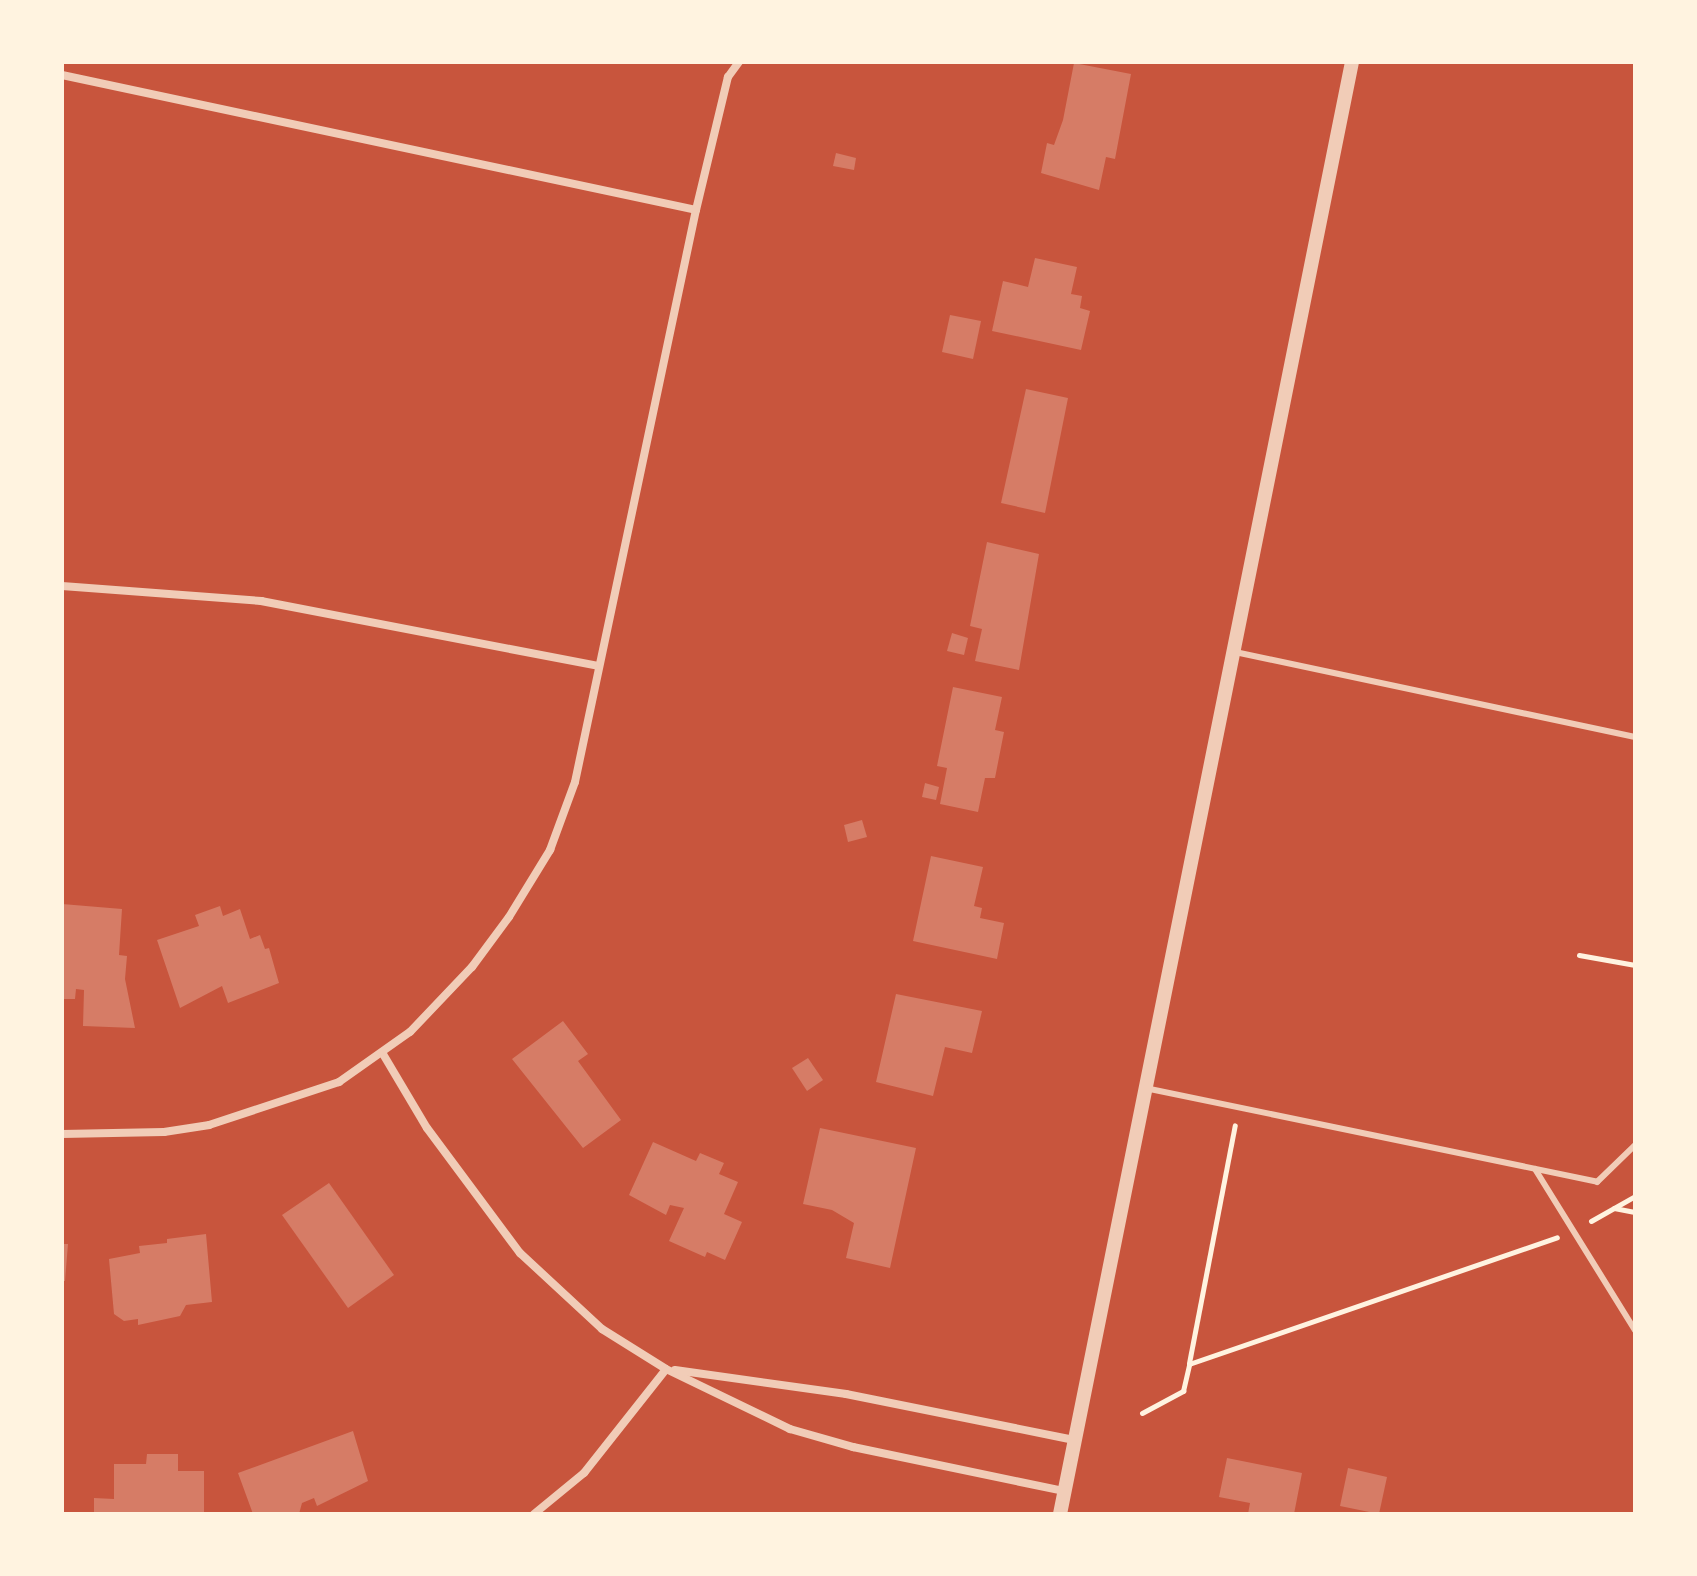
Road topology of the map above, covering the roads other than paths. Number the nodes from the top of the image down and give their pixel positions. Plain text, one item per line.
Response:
1 (739, 62) edge
2 (1352, 62) edge
3 (62, 75) edge
4 (696, 210) junction
5 (62, 586) edge
6 (1233, 652) junction
7 (597, 666) junction
8 (1635, 726) edge
9 (1625, 733) junction
10 (1635, 737) edge
11 (383, 1054) junction
12 (1145, 1088) junction
13 (62, 1134) edge
14 (1635, 1145) edge
15 (1535, 1169) junction
16 (1635, 1330) edge
17 (666, 1369) junction
18 (1075, 1440) junction
19 (1064, 1491) junction
20 (534, 1514) edge
21 (1060, 1514) edge

1 - 4 street
2 - 6 street
3 - 4 street
4 - 7 street
5 - 7 street
6 - 9 lane
6 - 12 street
7 - 11 street
8 - 9 lane
9 - 10 lane
11 - 13 street
11 - 17 street
12 - 15 lane
12 - 18 street
14 - 15 lane
15 - 16 lane
17 - 18 street
17 - 19 street
17 - 20 street
18 - 19 street
19 - 21 street

